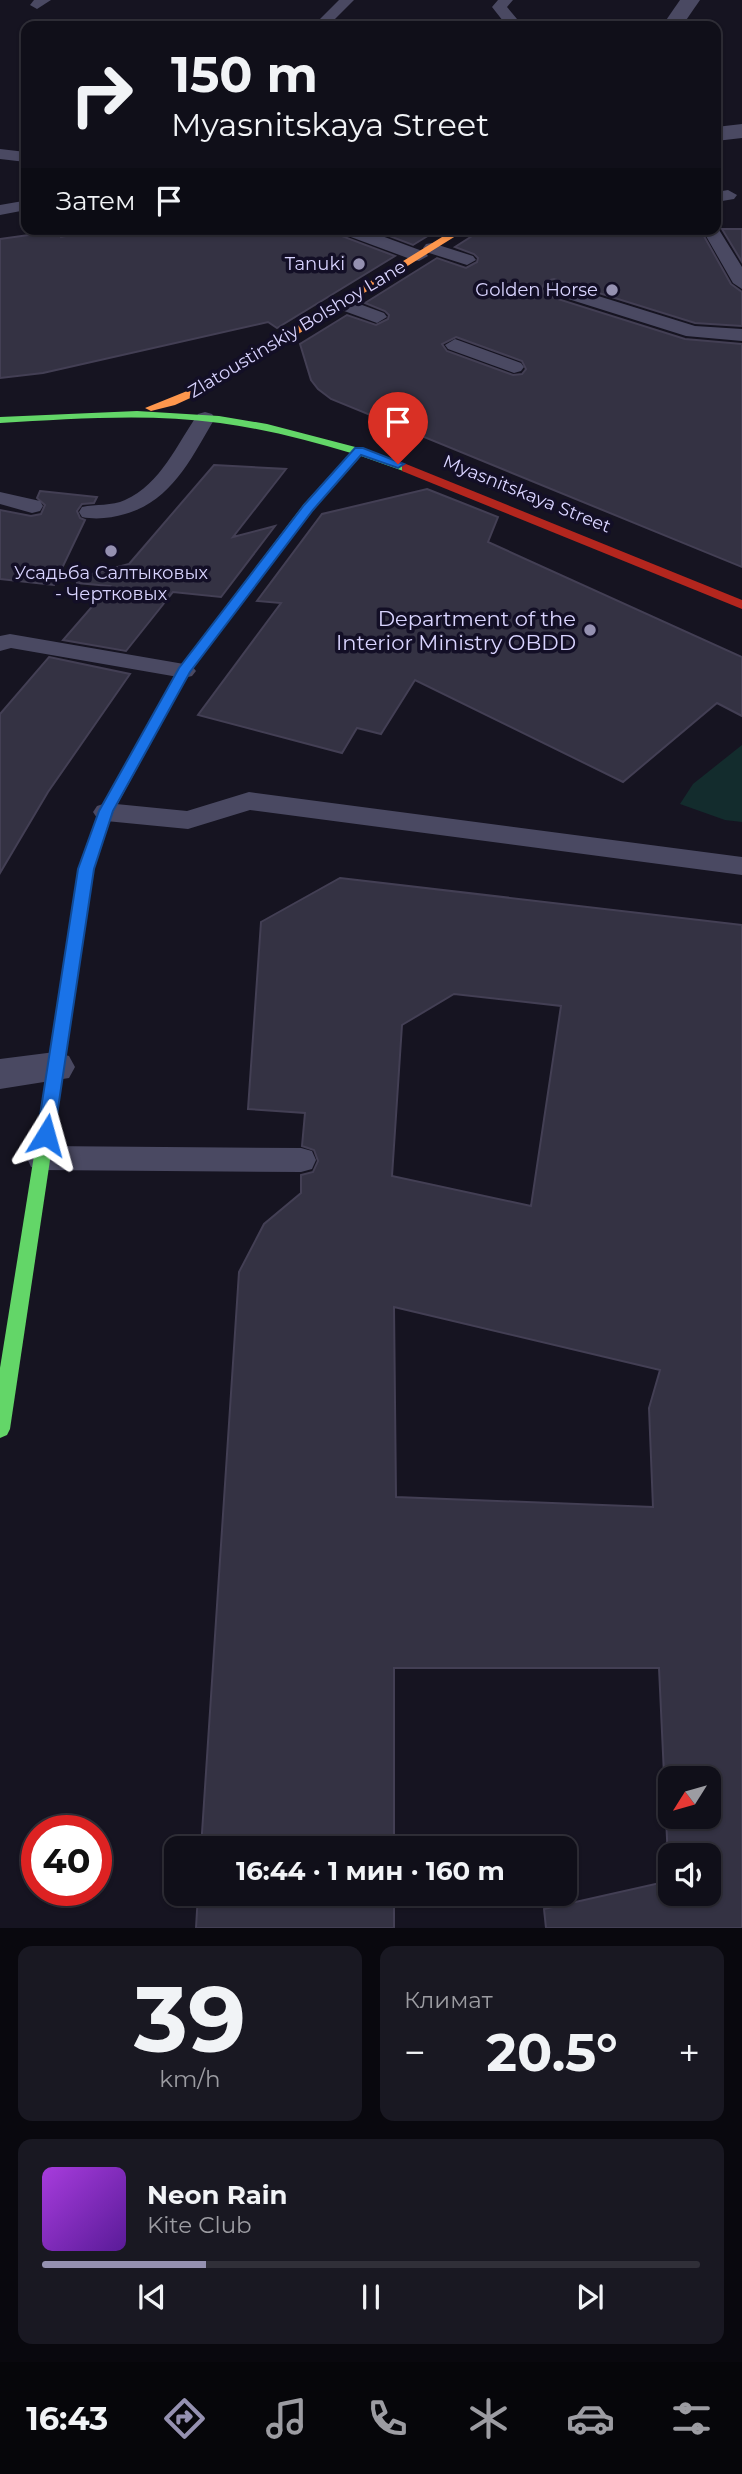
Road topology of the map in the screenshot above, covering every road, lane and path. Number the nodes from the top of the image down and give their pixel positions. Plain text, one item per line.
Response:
1 (347, 0) edge
2 (506, 0) edge
3 (690, 0) edge
4 (325, 21) edge
5 (510, 21) edge
6 (675, 21) edge
7 (742, 131) edge
8 (721, 133) edge
9 (0, 154) edge
10 (21, 156) edge
11 (21, 206) edge
12 (0, 210) edge
13 (367, 235) edge
14 (453, 235) edge
15 (714, 235) edge
16 (426, 252) junction
17 (467, 260) dead end
18 (742, 283) edge
19 (553, 288) dead end
20 (342, 304) junction
21 (377, 317) dead end
22 (742, 335) edge
23 (455, 345) dead end
24 (514, 367) dead end
25 (126, 415) junction
26 (205, 418) junction
27 (2, 423) edge
28 (359, 451) junction
29 (0, 498) edge
30 (32, 506) dead end
31 (90, 512) dead end
32 (742, 605) edge
33 (0, 644) edge
34 (184, 671) junction
35 (106, 811) junction
36 (742, 866) edge
37 (55, 1067) junction
38 (0, 1074) edge
39 (42, 1158) junction
40 (301, 1160) dead end
41 (0, 1429) edge

1 - 4 lane
2 - 5 lane
3 - 6 street
7 - 8 street
9 - 10 lane
11 - 12 lane
13 - 16 lane
14 - 16 street, Zlatoustinskiy Bolshoy Lane
15 - 18 lane
16 - 17 lane
16 - 20 street, Zlatoustinskiy Bolshoy Lane
19 - 22 lane
20 - 21 lane
20 - 25 street, Zlatoustinskiy Bolshoy Lane
23 - 24 lane
25 - 26 street, Myasnitskaya Street
25 - 27 street, Myasnitskaya Street
26 - 28 street, Myasnitskaya Street
26 - 31 lane
28 - 32 street, Myasnitskaya Street
28 - 34 street
29 - 30 lane
33 - 34 lane
34 - 35 street
35 - 36 lane
35 - 37 street
37 - 38 street
37 - 39 street
39 - 40 lane
39 - 41 street

